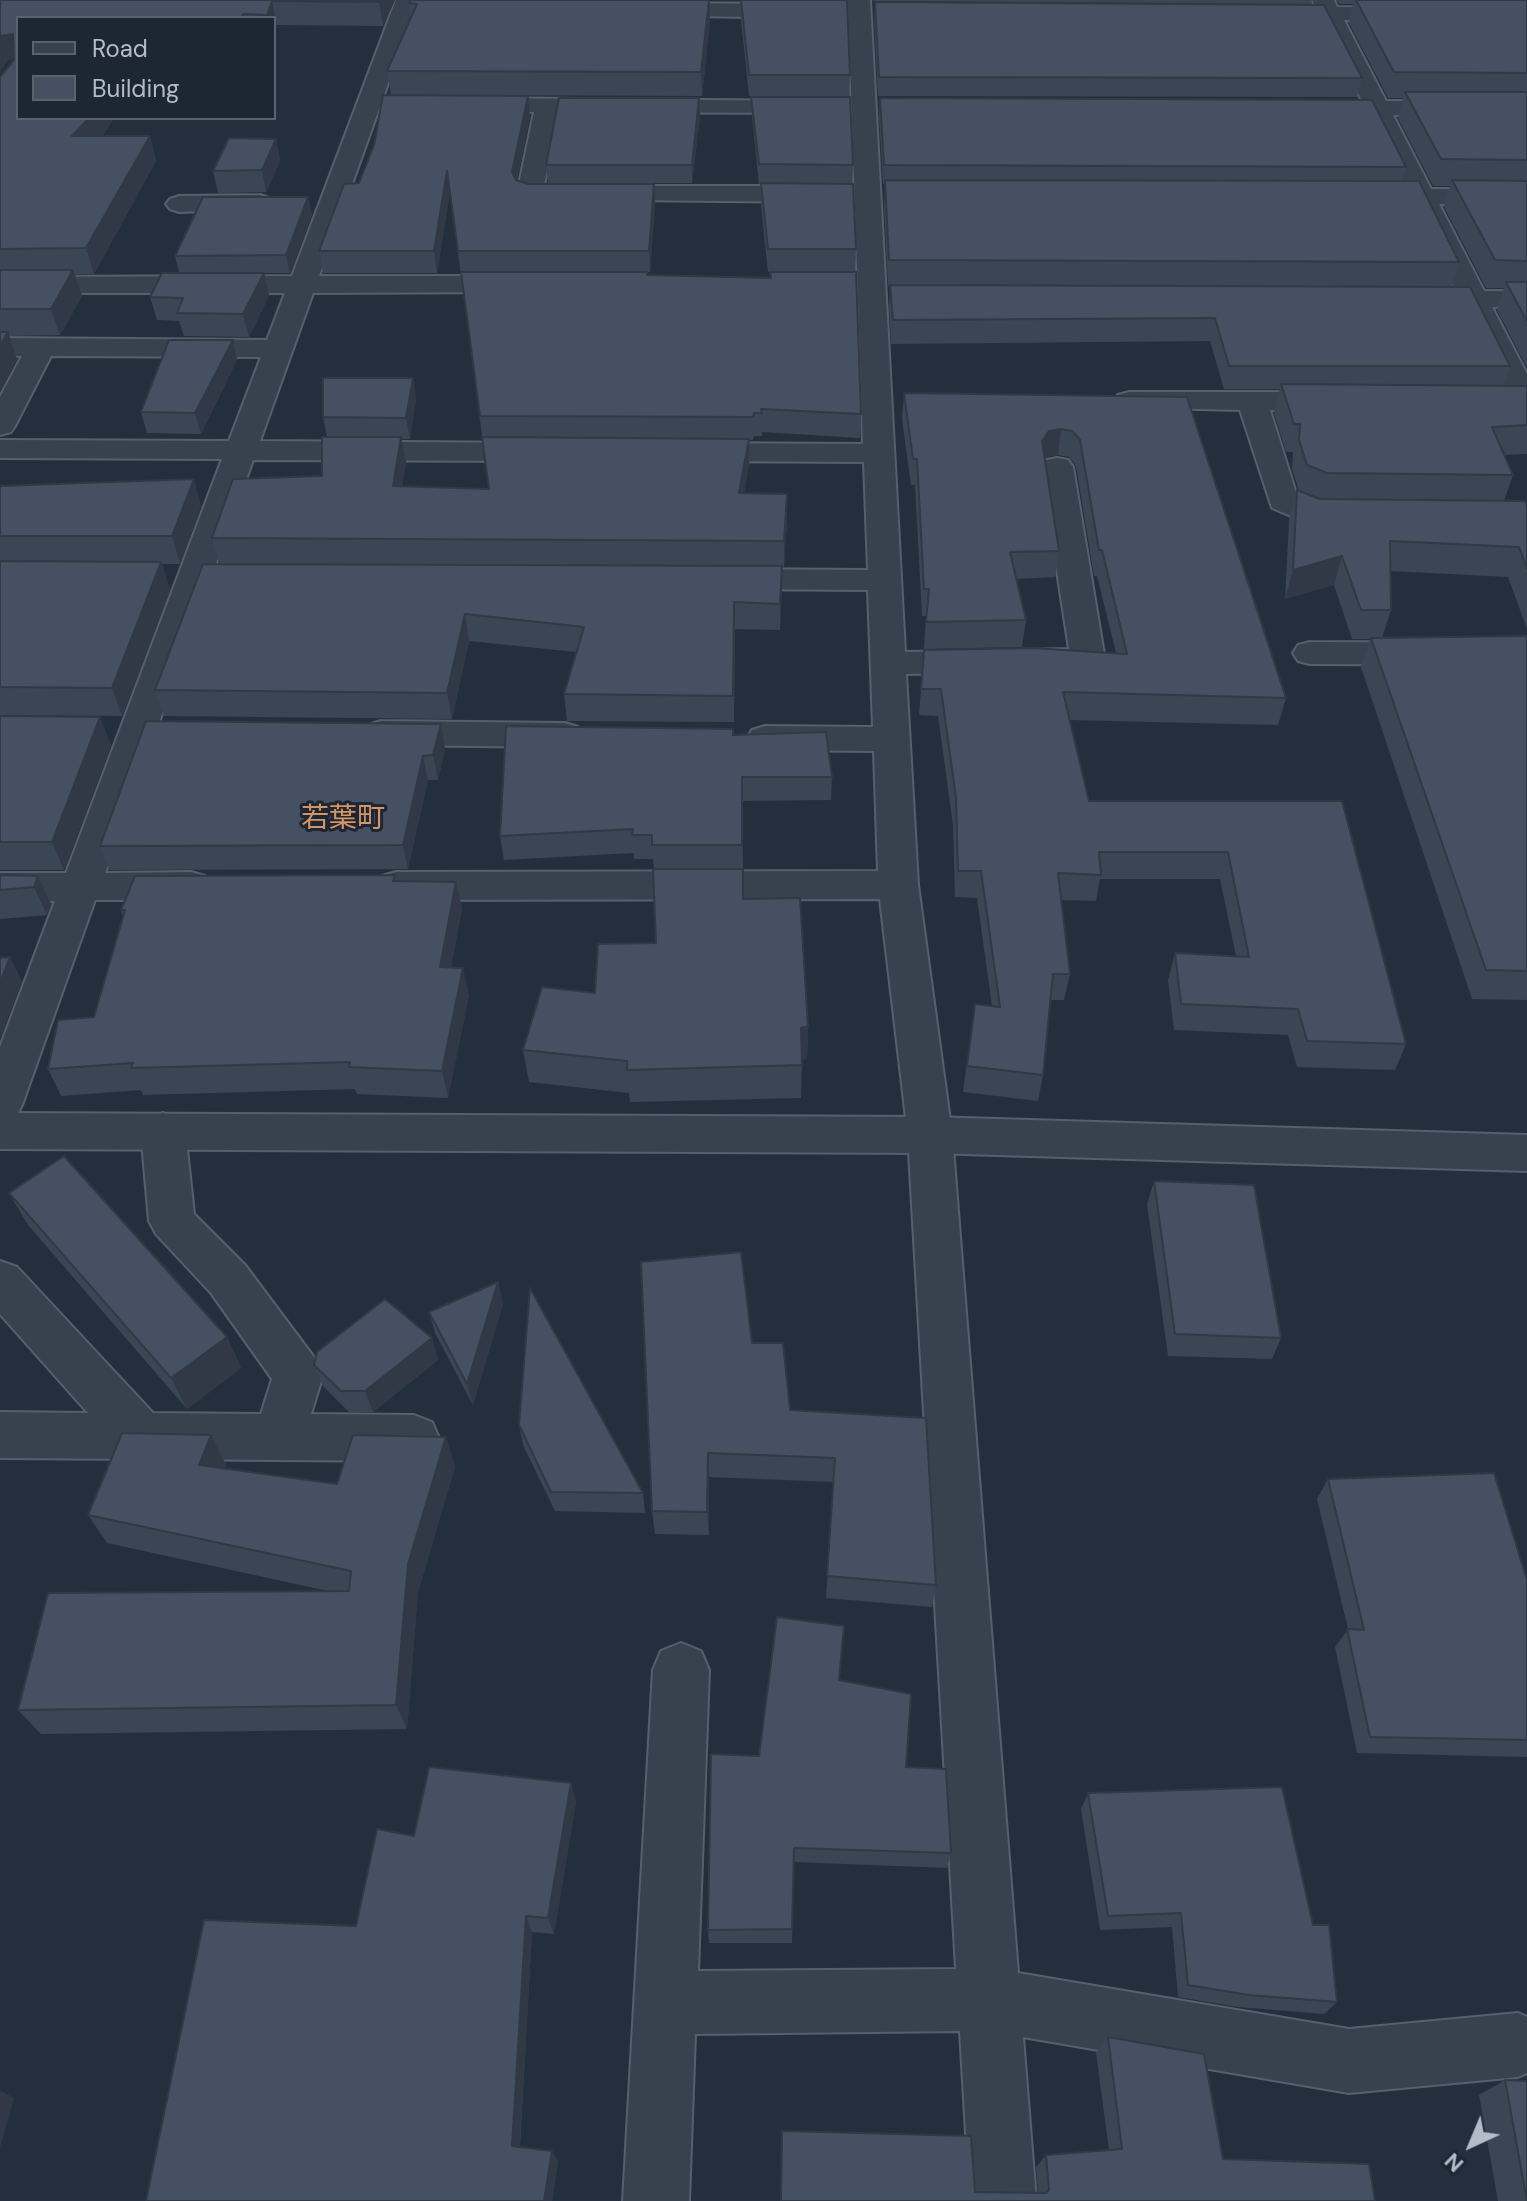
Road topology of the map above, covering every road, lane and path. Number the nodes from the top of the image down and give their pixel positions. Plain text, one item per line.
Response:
1 (410, 5) edge
2 (1326, 7) edge
3 (853, 9) edge
4 (624, 10) edge
5 (1251, 13) edge
6 (1527, 15) edge
7 (443, 105) edge
8 (547, 106) junction
9 (856, 106) junction
10 (1300, 108) edge
11 (1378, 108) junction
12 (1527, 108) edge
13 (884, 195) junction
14 (1343, 196) edge
15 (1422, 196) junction
16 (1527, 197) edge
17 (307, 203) junction
18 (179, 204) dead end
19 (303, 284) junction
20 (555, 284) edge
21 (0, 285) edge
22 (1395, 298) edge
23 (1474, 299) junction
24 (1527, 299) edge
25 (0, 347) edge
26 (41, 347) junction
27 (278, 349) junction
28 (1096, 401) edge
29 (1252, 401) junction
30 (1359, 402) edge
31 (1496, 402) edge
32 (1527, 403) edge
33 (0, 426) edge
34 (0, 449) edge
35 (241, 450) junction
36 (576, 452) edge
37 (656, 452) edge
38 (879, 453) junction
39 (1057, 467) dead end
40 (1373, 516) edge
41 (696, 579) edge
42 (884, 580) junction
43 (1310, 653) dead end
44 (1527, 654) edge
45 (888, 663) junction
46 (342, 732) edge
47 (593, 735) edge
48 (734, 737) edge
49 (891, 739) junction
50 (898, 885) junction
51 (81, 886) junction
52 (222, 886) edge
53 (364, 886) edge
54 (0, 887) edge
55 (0, 1105) edge
56 (0, 1131) edge
57 (163, 1131) junction
58 (930, 1135) junction
59 (1527, 1153) edge
60 (0, 1281) edge
61 (0, 1435) edge
62 (141, 1436) junction
63 (279, 1437) junction
64 (438, 1439) edge
65 (681, 1670) dead end
66 (991, 2000) junction
67 (666, 2003) junction
68 (1518, 2045) dead end
69 (656, 2201) edge
70 (1003, 2201) edge

1 - 17 street
2 - 5 street
2 - 6 street
2 - 11 street
3 - 4 street
3 - 9 street
7 - 8 street
8 - 9 street
8 - 13 street
9 - 13 street
10 - 11 street
11 - 12 street
11 - 15 street
13 - 38 street
14 - 15 street
15 - 16 street
15 - 23 street
17 - 18 street
17 - 19 street
19 - 20 street
19 - 21 street
19 - 27 street
22 - 23 street
23 - 24 street
23 - 32 street
25 - 26 street
26 - 27 street
26 - 33 street
27 - 35 street
28 - 29 street
29 - 30 street
29 - 40 street
31 - 32 street
34 - 35 street
35 - 36 street
35 - 51 street
37 - 38 street
38 - 42 street
39 - 45 street
41 - 42 street
42 - 45 street
43 - 44 street
45 - 49 street
46 - 47 street
48 - 49 street
49 - 50 street
50 - 53 street
50 - 58 street
51 - 52 street
51 - 54 street
51 - 55 street
56 - 57 street
57 - 58 street
57 - 63 street
58 - 59 street
58 - 66 street
60 - 62 street
61 - 62 street
62 - 63 street
63 - 64 street
65 - 67 street
66 - 67 street
66 - 68 street
66 - 70 street
67 - 69 street

